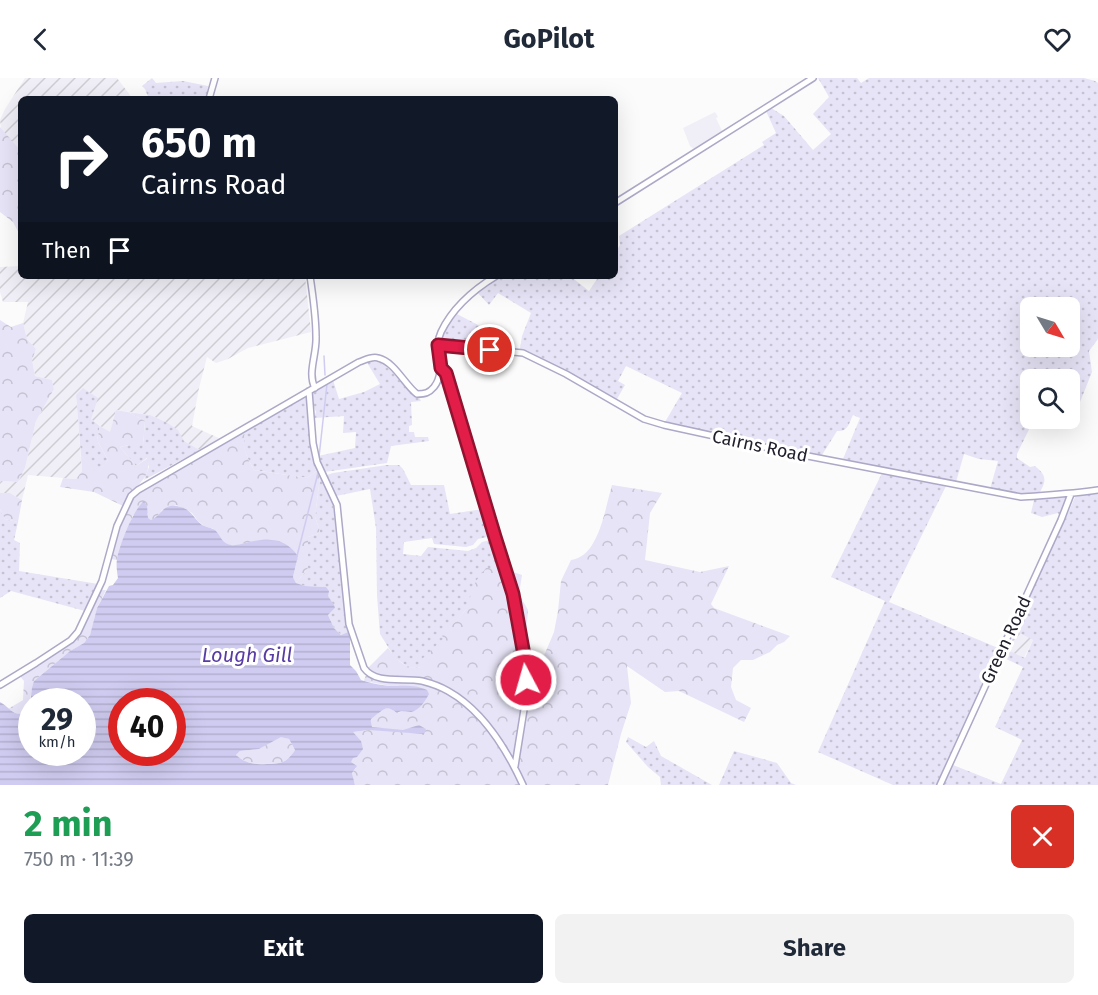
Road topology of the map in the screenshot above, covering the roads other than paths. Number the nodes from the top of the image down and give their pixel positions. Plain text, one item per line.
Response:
1 (215, 78) edge
2 (813, 78) edge
3 (210, 96) edge
4 (618, 201) edge
5 (310, 279) edge
6 (491, 279) edge
7 (438, 345) junction
8 (441, 368) junction
9 (312, 390) junction
10 (1098, 490) edge
11 (1071, 494) junction
12 (0, 685) edge
13 (515, 767) junction
14 (523, 785) edge
15 (940, 785) edge

1 - 3 street
2 - 4 street
5 - 9 street
6 - 7 street
7 - 8 street
7 - 11 street, Cairns Road
8 - 9 street
8 - 13 street
9 - 12 street
9 - 13 street
10 - 11 street, Cairns Road
11 - 15 street, Green Road
13 - 14 street

